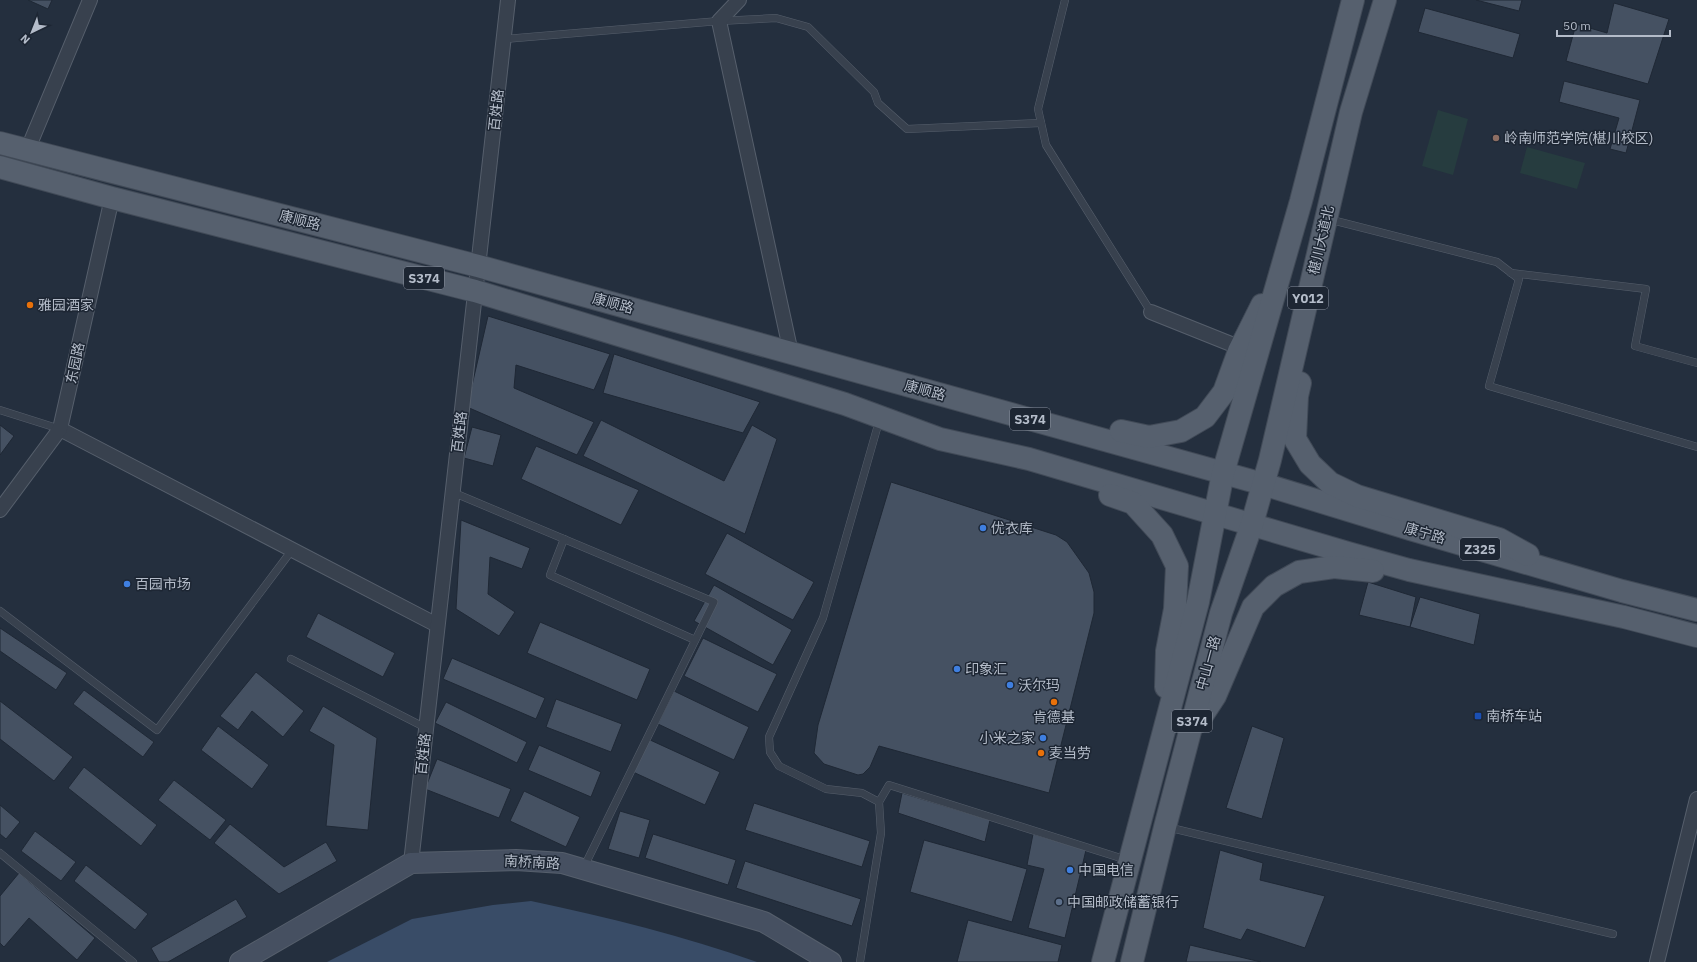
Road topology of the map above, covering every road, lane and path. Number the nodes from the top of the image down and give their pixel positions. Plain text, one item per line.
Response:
1 (90, 0) edge
2 (508, 0) edge
3 (739, 0) edge
4 (1065, 0) edge
5 (1354, 0) edge
6 (1384, 0) edge
7 (719, 21) junction
8 (504, 39) junction
9 (1041, 123) junction
10 (0, 143) edge
11 (27, 151) junction
12 (0, 167) edge
13 (112, 198) junction
14 (1326, 218) junction
15 (478, 266) junction
16 (1511, 273) junction
17 (1280, 275) junction
18 (475, 291) junction
19 (1309, 292) junction
20 (1151, 312) joint
21 (1241, 348) junction
22 (792, 352) junction
23 (1697, 363) edge
24 (0, 410) edge
25 (880, 417) junction
26 (1037, 421) junction
27 (60, 429) junction
28 (940, 439) junction
29 (1697, 447) edge
30 (1223, 473) junction
31 (1263, 484) junction
32 (452, 492) junction
33 (0, 510) edge
34 (1216, 514) junction
35 (1252, 524) junction
36 (564, 539) junction
37 (292, 550) junction
38 (1558, 572) junction
39 (1546, 600) junction
40 (0, 610) edge
41 (1697, 610) edge
42 (437, 625) junction
43 (1697, 636) edge
44 (695, 640) junction
45 (291, 660) dead end
46 (426, 728) junction
47 (1164, 730) junction
48 (1188, 738) junction
49 (1697, 799) edge
50 (879, 802) junction
51 (1165, 827) junction
52 (0, 853) edge
53 (1130, 860) junction
54 (411, 863) junction
55 (583, 869) junction
56 (1613, 934) dead end
57 (133, 962) edge
58 (240, 962) edge
59 (831, 962) edge
60 (860, 962) edge
61 (1103, 962) edge
62 (1132, 962) edge
63 (1657, 962) edge

1 - 11 street
2 - 8 street, 百姓路
3 - 7 street
4 - 9 lane
5 - 17 main road
6 - 14 main road, 椹川大道北 / Y012
7 - 8 lane
7 - 9 lane
7 - 22 street
8 - 15 street, 百姓路
9 - 20 lane
10 - 11 main road, 康顺路 / S374
11 - 15 main road, 康顺路 / S374
12 - 13 main road, 康顺路 / S374
13 - 18 main road, 康顺路 / S374
13 - 27 street, 东园路
14 - 16 lane
14 - 19 main road, 椹川大道北 / Y012
15 - 18 street, 百姓路
15 - 22 main road, 康顺路 / S374
16 - 23 lane
16 - 29 lane
17 - 21 main road
17 - 30 main road
18 - 25 main road, 康顺路 / S374
18 - 32 street, 百姓路
19 - 31 main road, 椹川大道北 / Y012
19 - 38 main road
20 - 21 street
21 - 26 main road
22 - 26 main road, 康顺路 / S374
24 - 27 lane
25 - 28 main road, 康顺路 / S374
25 - 50 lane
26 - 30 main road, 康顺路 / S374
27 - 33 street, 东园路
27 - 37 street
28 - 34 main road, 康顺路 / S374
28 - 47 main road
30 - 31 main road, 康宁路 / S374
30 - 34 main road, 中山一路 / S374
31 - 35 main road, 中山一路 / S374
31 - 38 main road, 康宁路 / Z325
32 - 36 lane
32 - 42 street, 百姓路
34 - 35 main road, S374
34 - 47 main road, 中山一路 / S374
35 - 39 main road, Z325
35 - 48 main road, 中山一路 / S374
36 - 44 lane
36 - 44 lane
37 - 40 lane
37 - 42 street
38 - 41 main road, 康宁路 / Z325
39 - 43 main road, Z325
39 - 48 main road
42 - 46 street, 百姓路
44 - 55 lane
45 - 46 lane
46 - 54 street, 百姓路
47 - 53 main road
48 - 51 main road, 中山一路 / S374
49 - 63 street
50 - 53 lane
50 - 60 lane
51 - 56 lane
51 - 62 main road, 中山一路 / S374
52 - 57 lane
53 - 61 main road
54 - 55 street, 南桥南路
54 - 58 street, 南桥南路
55 - 59 street, 南桥南路

